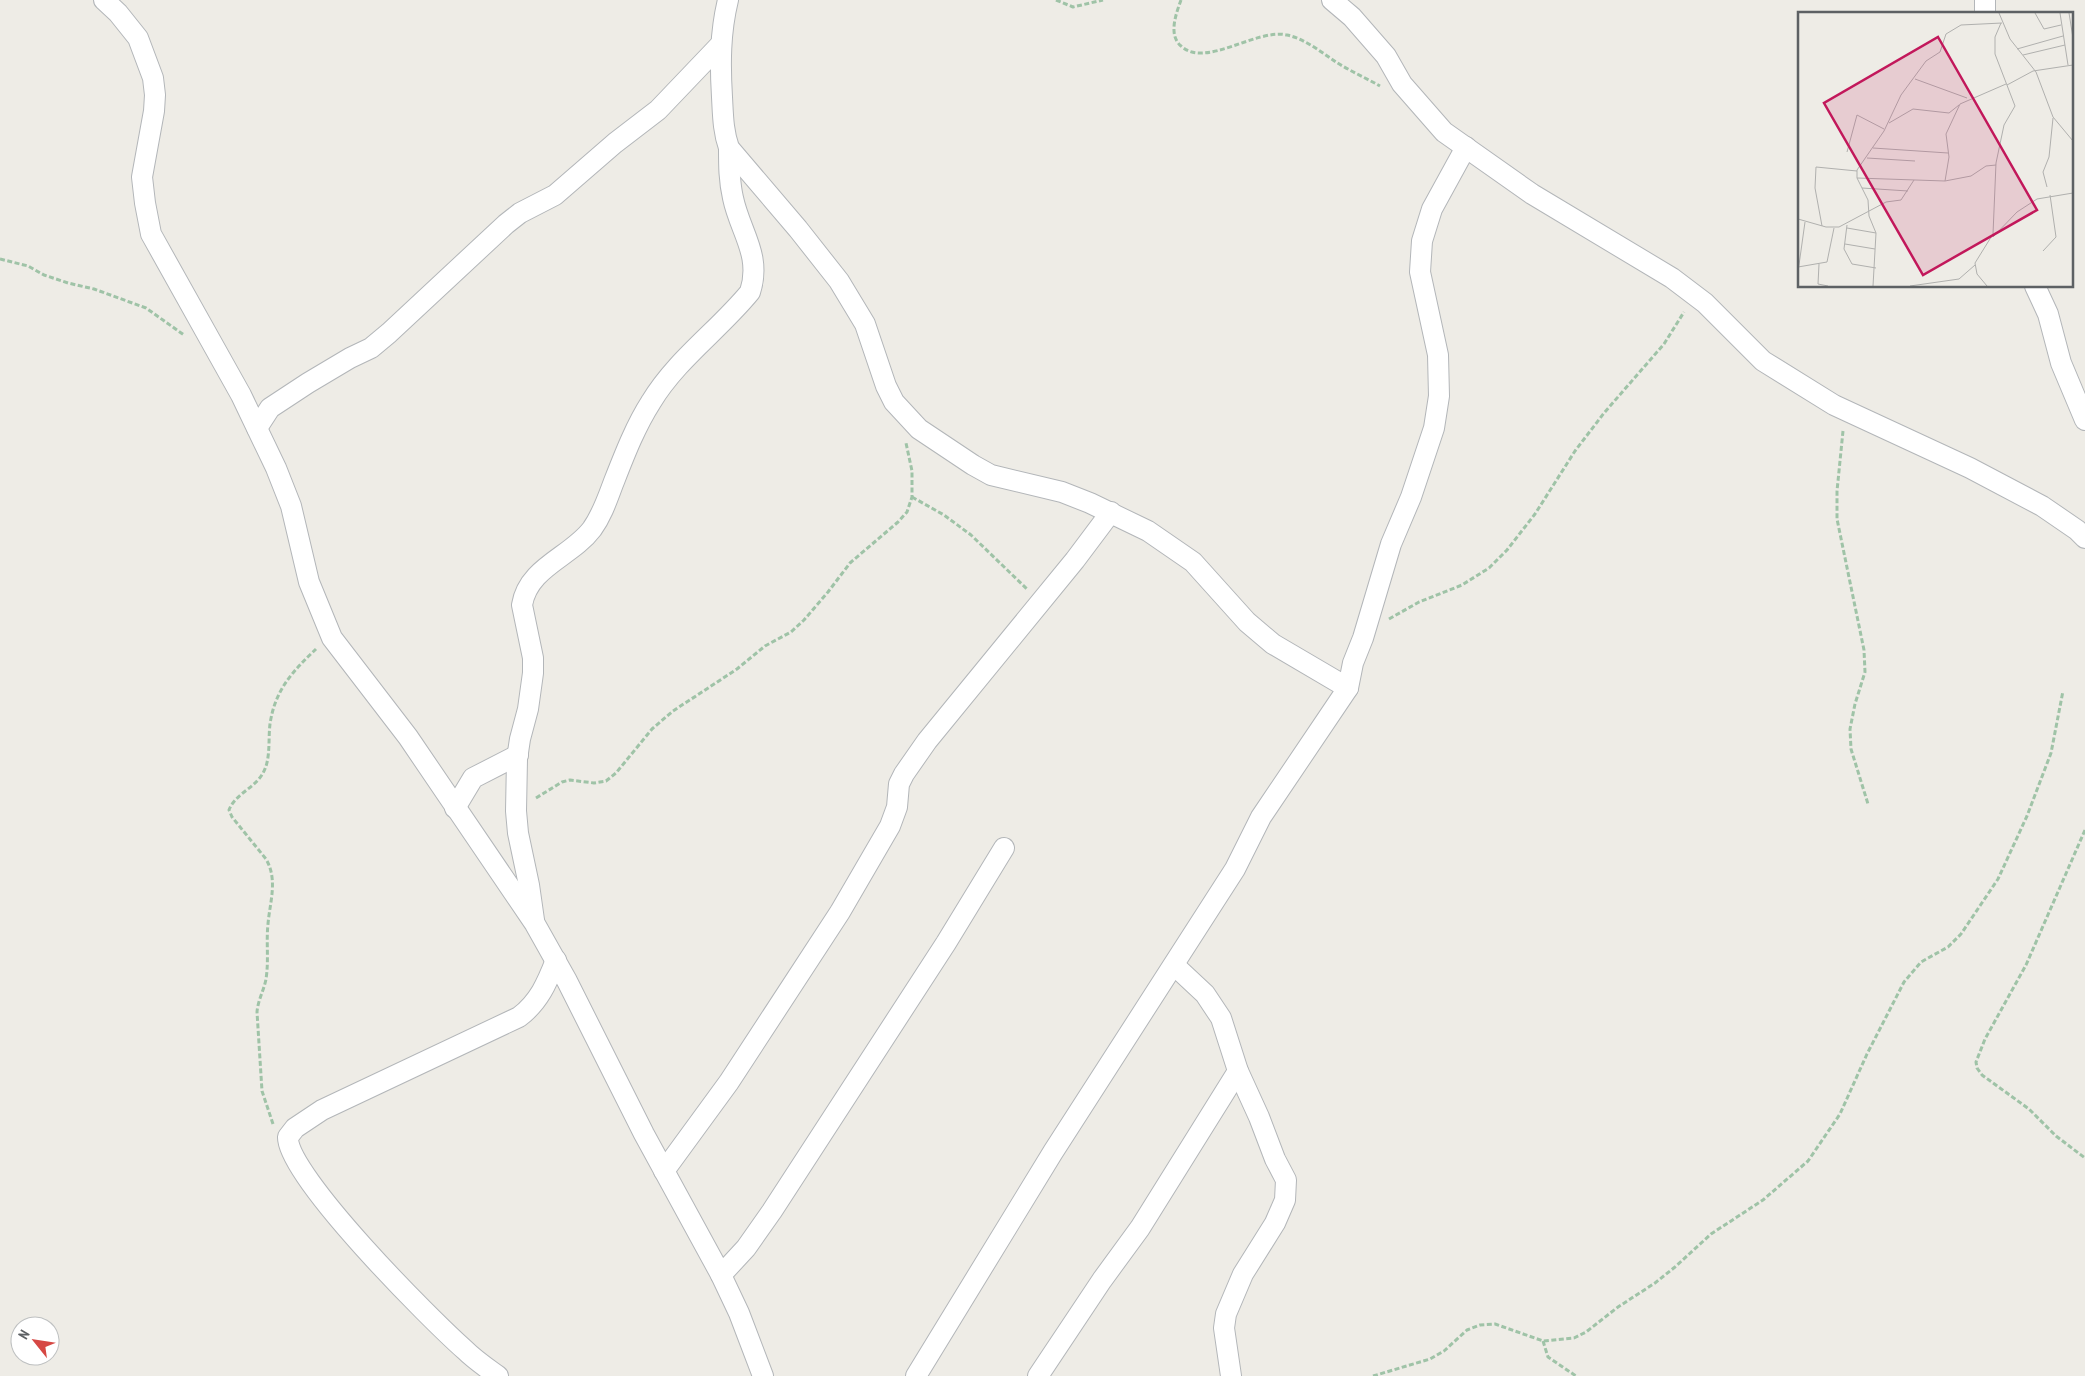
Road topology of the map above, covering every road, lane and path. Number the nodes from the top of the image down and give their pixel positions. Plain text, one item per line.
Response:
1 (104, 0) edge
2 (728, 0) edge
3 (1056, 0) edge
4 (1103, 0) edge
5 (1181, 0) edge
6 (1332, 0) edge
7 (721, 44) junction
8 (1387, 89) dead end
9 (1466, 147) junction
10 (729, 148) junction
11 (0, 259) edge
12 (2036, 288) edge
13 (1692, 293) junction
14 (185, 336) dead end
15 (899, 409) junction
16 (1845, 410) junction
17 (2085, 420) edge
18 (257, 428) junction
19 (912, 497) junction
20 (1111, 512) junction
21 (2085, 538) edge
22 (1041, 602) junction
23 (1365, 629) junction
24 (331, 635) junction
25 (1348, 688) junction
26 (2063, 691) dead end
27 (518, 755) junction
28 (1868, 804) dead end
29 (455, 808) junction
30 (516, 811) junction
31 (2085, 830) edge
32 (1004, 848) dead end
33 (535, 924) junction
34 (556, 960) junction
35 (1174, 965) junction
36 (1238, 1071) junction
37 (288, 1142) junction
38 (2085, 1158) edge
39 (664, 1171) junction
40 (721, 1275) junction
41 (1543, 1341) junction
42 (498, 1376) edge
43 (763, 1376) edge
44 (916, 1376) edge
45 (1038, 1376) edge
46 (1231, 1376) edge
47 (1373, 1376) edge
48 (1576, 1376) edge

1 - 18 street
2 - 7 street
3 - 4 path
5 - 8 path
6 - 9 street
7 - 10 street
7 - 18 street
9 - 13 street
9 - 23 street
10 - 15 street
10 - 27 street
11 - 14 path
12 - 17 street
13 - 16 street
13 - 23 path
15 - 19 path
15 - 20 street
16 - 21 street
16 - 28 path
18 - 24 street
19 - 22 path
19 - 30 path
20 - 22 street
20 - 25 street
22 - 39 street
23 - 25 street
24 - 29 street
24 - 37 path
25 - 35 street
26 - 41 path
27 - 29 street
27 - 30 street
29 - 33 street
30 - 33 street
31 - 38 path
32 - 40 street
33 - 34 street
34 - 37 street
34 - 39 street
35 - 36 street
35 - 44 street
36 - 45 street
36 - 46 street
37 - 42 street
39 - 40 street
40 - 43 street
41 - 47 path
41 - 48 path

